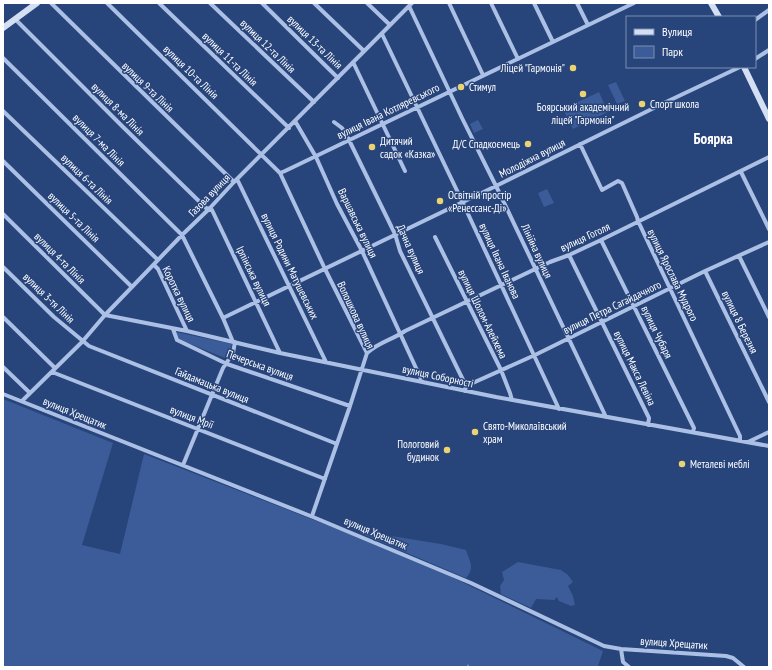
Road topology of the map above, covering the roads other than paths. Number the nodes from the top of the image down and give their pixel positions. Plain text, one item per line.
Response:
1 (37, 3) edge
2 (51, 3) edge
3 (107, 3) edge
4 (159, 3) edge
5 (210, 3) edge
6 (262, 3) edge
7 (314, 3) edge
8 (367, 3) edge
9 (449, 3) edge
10 (491, 3) edge
11 (534, 3) edge
12 (577, 3) edge
13 (618, 3) edge
14 (634, 3) edge
15 (711, 3) edge
16 (411, 5) edge
17 (621, 9) junction
18 (769, 10) edge
19 (718, 16) edge
20 (15, 18) junction
21 (756, 19) edge
22 (390, 25) junction
23 (588, 25) junction
24 (3, 28) edge
25 (382, 34) junction
26 (553, 42) junction
27 (364, 51) junction
28 (769, 51) edge
29 (3, 58) edge
30 (756, 58) edge
31 (518, 59) junction
32 (353, 62) junction
33 (738, 68) edge
34 (744, 68) edge
35 (483, 75) junction
36 (338, 78) junction
37 (449, 91) junction
38 (314, 102) junction
39 (416, 107) junction
40 (3, 112) edge
41 (769, 119) edge
42 (295, 121) junction
43 (334, 122) dead end
44 (382, 124) junction
45 (288, 128) junction
46 (349, 140) junction
47 (580, 144) junction
48 (262, 155) junction
49 (316, 157) junction
50 (769, 157) edge
51 (3, 162) edge
52 (405, 171) dead end
53 (280, 172) junction
54 (741, 172) junction
55 (236, 181) junction
56 (496, 186) junction
57 (462, 201) junction
58 (209, 209) junction
59 (3, 214) edge
60 (638, 221) junction
61 (769, 229) edge
62 (395, 234) junction
63 (182, 235) junction
64 (435, 237) dead end
65 (601, 240) junction
66 (769, 242) edge
67 (362, 251) junction
68 (569, 255) junction
69 (739, 256) junction
70 (158, 260) junction
71 (154, 265) junction
72 (3, 267) edge
73 (325, 269) junction
74 (536, 270) junction
75 (705, 271) junction
76 (290, 286) junction
77 (501, 286) junction
78 (132, 287) junction
79 (670, 288) junction
80 (256, 302) junction
81 (467, 302) junction
82 (635, 306) junction
83 (105, 315) junction
84 (3, 317) edge
85 (769, 317) edge
86 (223, 318) junction
87 (434, 318) junction
88 (603, 322) junction
89 (173, 329) junction
90 (186, 332) junction
91 (400, 335) junction
92 (569, 339) junction
93 (82, 342) junction
94 (234, 342) junction
95 (280, 353) junction
96 (367, 353) junction
97 (535, 355) junction
98 (326, 362) junction
99 (226, 363) junction
100 (3, 367) edge
101 (55, 368) junction
102 (362, 369) junction
103 (500, 370) junction
104 (52, 372) junction
105 (422, 381) junction
106 (466, 388) junction
107 (30, 393) junction
108 (3, 394) edge
109 (212, 395) junction
110 (512, 400) junction
111 (22, 401) junction
112 (769, 402) edge
113 (350, 406) junction
114 (559, 409) junction
115 (606, 417) junction
116 (648, 424) junction
117 (198, 429) junction
118 (693, 432) junction
119 (769, 432) edge
120 (740, 441) junction
121 (747, 442) junction
122 (337, 444) junction
123 (769, 446) edge
124 (183, 465) junction
125 (325, 479) junction
126 (312, 516) junction
127 (621, 649) junction
128 (629, 667) edge
129 (744, 667) edge

1 - 20 street
2 - 55 street, вулиця 9-та Лінія
3 - 48 street, вулиця 10-та Лінія
4 - 45 street, вулиця 11-та Лінія
5 - 38 street, вулиця 12-та Лінія
6 - 36 street, вулиця 13-та Лінія
7 - 27 street
8 - 22 street
9 - 35 street
10 - 31 street
11 - 26 street
12 - 23 street
13 - 17 street
14 - 17 street, вулиця Івана Котляревського
15 - 19 street
16 - 22 street, Газова вулиця
16 - 37 street, Лінійна вулиця
17 - 23 street, вулиця Івана Котляревського
18 - 21 street
20 - 24 street
20 - 58 street, вулиця 8-ма Лінія
22 - 25 street, Газова вулиця
23 - 26 street, вулиця Івана Котляревського
25 - 27 street, Газова вулиця
25 - 39 street, вулиця Івана Іванова
26 - 31 street, вулиця Івана Котляревського
27 - 32 street, Газова вулиця
28 - 30 street
29 - 63 street, вулиця 7-ма Лінія
31 - 35 street, вулиця Івана Котляревського
32 - 36 street, Газова вулиця
32 - 44 street
33 - 47 street, Молодіжна вулиця
34 - 41 street
35 - 37 street, вулиця Івана Котляревського
36 - 38 street, Газова вулиця
37 - 39 street, вулиця Івана Котляревського
37 - 56 street, Лінійна вулиця
38 - 42 street, Газова вулиця
39 - 44 street, вулиця Івана Котляревського
39 - 57 street, вулиця Івана Іванова
40 - 70 street, вулиця 6-та Лінія
42 - 45 street, Газова вулиця
42 - 49 street, Варшавська вулиця
43 - 46 street, Дачна вулиця
44 - 46 street, вулиця Івана Котляревського
44 - 52 street
45 - 48 street, Газова вулиця
46 - 49 street, вулиця Івана Котляревського
46 - 62 street, Дачна вулиця
47 - 56 street, Молодіжна вулиця
47 - 60 street, вулиця Ярослава Мудрого
48 - 53 street, Волошкова вулиця
48 - 55 street, Газова вулиця
49 - 53 street, вулиця Івана Котляревського
49 - 67 street, Варшавська вулиця
50 - 54 street, вулиця Гоголя
51 - 78 street, вулиця 5-та Лінія
53 - 73 street, Волошкова вулиця
54 - 60 street, вулиця Гоголя
54 - 61 street
55 - 58 street, Газова вулиця
55 - 76 street, вулиця Родини Матушевських
56 - 57 street, Молодіжна вулиця
56 - 74 street, Лінійна вулиця
57 - 62 street, Молодіжна вулиця
57 - 77 street, вулиця Івана Іванова
58 - 63 street, Газова вулиця
58 - 80 street, Ірпінська вулиця
59 - 83 street, вулиця 4-та Лінія
60 - 65 street, вулиця Гоголя
60 - 79 street, вулиця Ярослава Мудрого
62 - 67 street, Молодіжна вулиця
62 - 87 street, Дачна вулиця
63 - 70 street, Газова вулиця
63 - 86 street, вулиця 7-ма Лінія
64 - 81 street, вулиця Шолом-Алейхема
65 - 68 street, вулиця Гоголя
65 - 82 street, вулиця Чубаря
66 - 69 street, вулиця Петра Сагайдачного
67 - 73 street, Молодіжна вулиця
67 - 91 street, Варшавська вулиця
68 - 74 street, вулиця Гоголя
68 - 88 street, вулиця Макса Левіна
69 - 75 street, вулиця Петра Сагайдачного
69 - 85 street
70 - 71 street, Газова вулиця
71 - 78 street, Газова вулиця
71 - 90 street, Коротка вулиця
72 - 93 street, вулиця 3-тя Лінія
73 - 76 street, Молодіжна вулиця
73 - 96 street, Волошкова вулиця
74 - 77 street, вулиця Гоголя
74 - 92 street, Лінійна вулиця
75 - 79 street, вулиця Петра Сагайдачного
75 - 112 street, вулиця 8 Березня
76 - 80 street, Молодіжна вулиця
76 - 98 street, вулиця Родини Матушевських
77 - 81 street, вулиця Гоголя
77 - 97 street, вулиця Івана Іванова
78 - 83 street, Газова вулиця
79 - 82 street, вулиця Петра Сагайдачного
79 - 120 street, вулиця Ярослава Мудрого
80 - 86 street, Молодіжна вулиця
80 - 95 street, Ірпінська вулиця
81 - 87 street, вулиця Гоголя
81 - 103 street, вулиця Шолом-Алейхема
82 - 88 street, вулиця Петра Сагайдачного
82 - 118 street, вулиця Чубаря
83 - 89 street, вулиця Соборності
83 - 93 street, Газова вулиця
84 - 101 street
86 - 94 street, вулиця 7-ма Лінія
87 - 91 street, вулиця Гоголя
87 - 106 street, Дачна вулиця
88 - 92 street, вулиця Петра Сагайдачного
88 - 116 street, вулиця Макса Левіна
89 - 90 street, вулиця Соборності
89 - 99 street, Печерська вулиця
90 - 94 street, вулиця Соборності
91 - 96 street, вулиця Гоголя
91 - 105 street, Варшавська вулиця
92 - 97 street, вулиця Петра Сагайдачного
92 - 115 street, Лінійна вулиця
93 - 101 street, Газова вулиця
93 - 109 street, Гайдамацька вулиця
94 - 95 street, вулиця Соборності
94 - 99 street
95 - 98 street, вулиця Соборності
96 - 102 street, Волошкова вулиця
97 - 103 street, вулиця Петра Сагайдачного
97 - 114 street, вулиця Івана Іванова
98 - 102 street, вулиця Соборності
99 - 109 street
99 - 113 street, Печерська вулиця
100 - 107 street
101 - 104 street, Газова вулиця
102 - 105 street, вулиця Соборності
102 - 113 street, Волошкова вулиця
103 - 106 street, вулиця Петра Сагайдачного
103 - 110 street, вулиця Шолом-Алейхема
104 - 107 street, Газова вулиця
104 - 117 street, вулиця Мрії
105 - 106 street, вулиця Соборності
106 - 110 street, вулиця Соборності
107 - 111 street, Газова вулиця
108 - 111 street, вулиця Хрещатик
109 - 117 street
109 - 122 street, Гайдамацька вулиця
110 - 114 street, вулиця Соборності
111 - 124 street, вулиця Хрещатик
113 - 122 street, Волошкова вулиця
114 - 115 street, вулиця Соборності
115 - 116 street, вулиця Соборності
116 - 118 street, вулиця Соборності
117 - 124 street
117 - 125 street, вулиця Мрії
118 - 120 street, вулиця Соборності
119 - 121 street
120 - 121 street, вулиця Соборності
121 - 123 street, вулиця Соборності
122 - 125 street, Волошкова вулиця
124 - 126 street, вулиця Хрещатик
125 - 126 street, Волошкова вулиця
126 - 127 street, вулиця Хрещатик
127 - 128 street
127 - 129 street, вулиця Хрещатик

